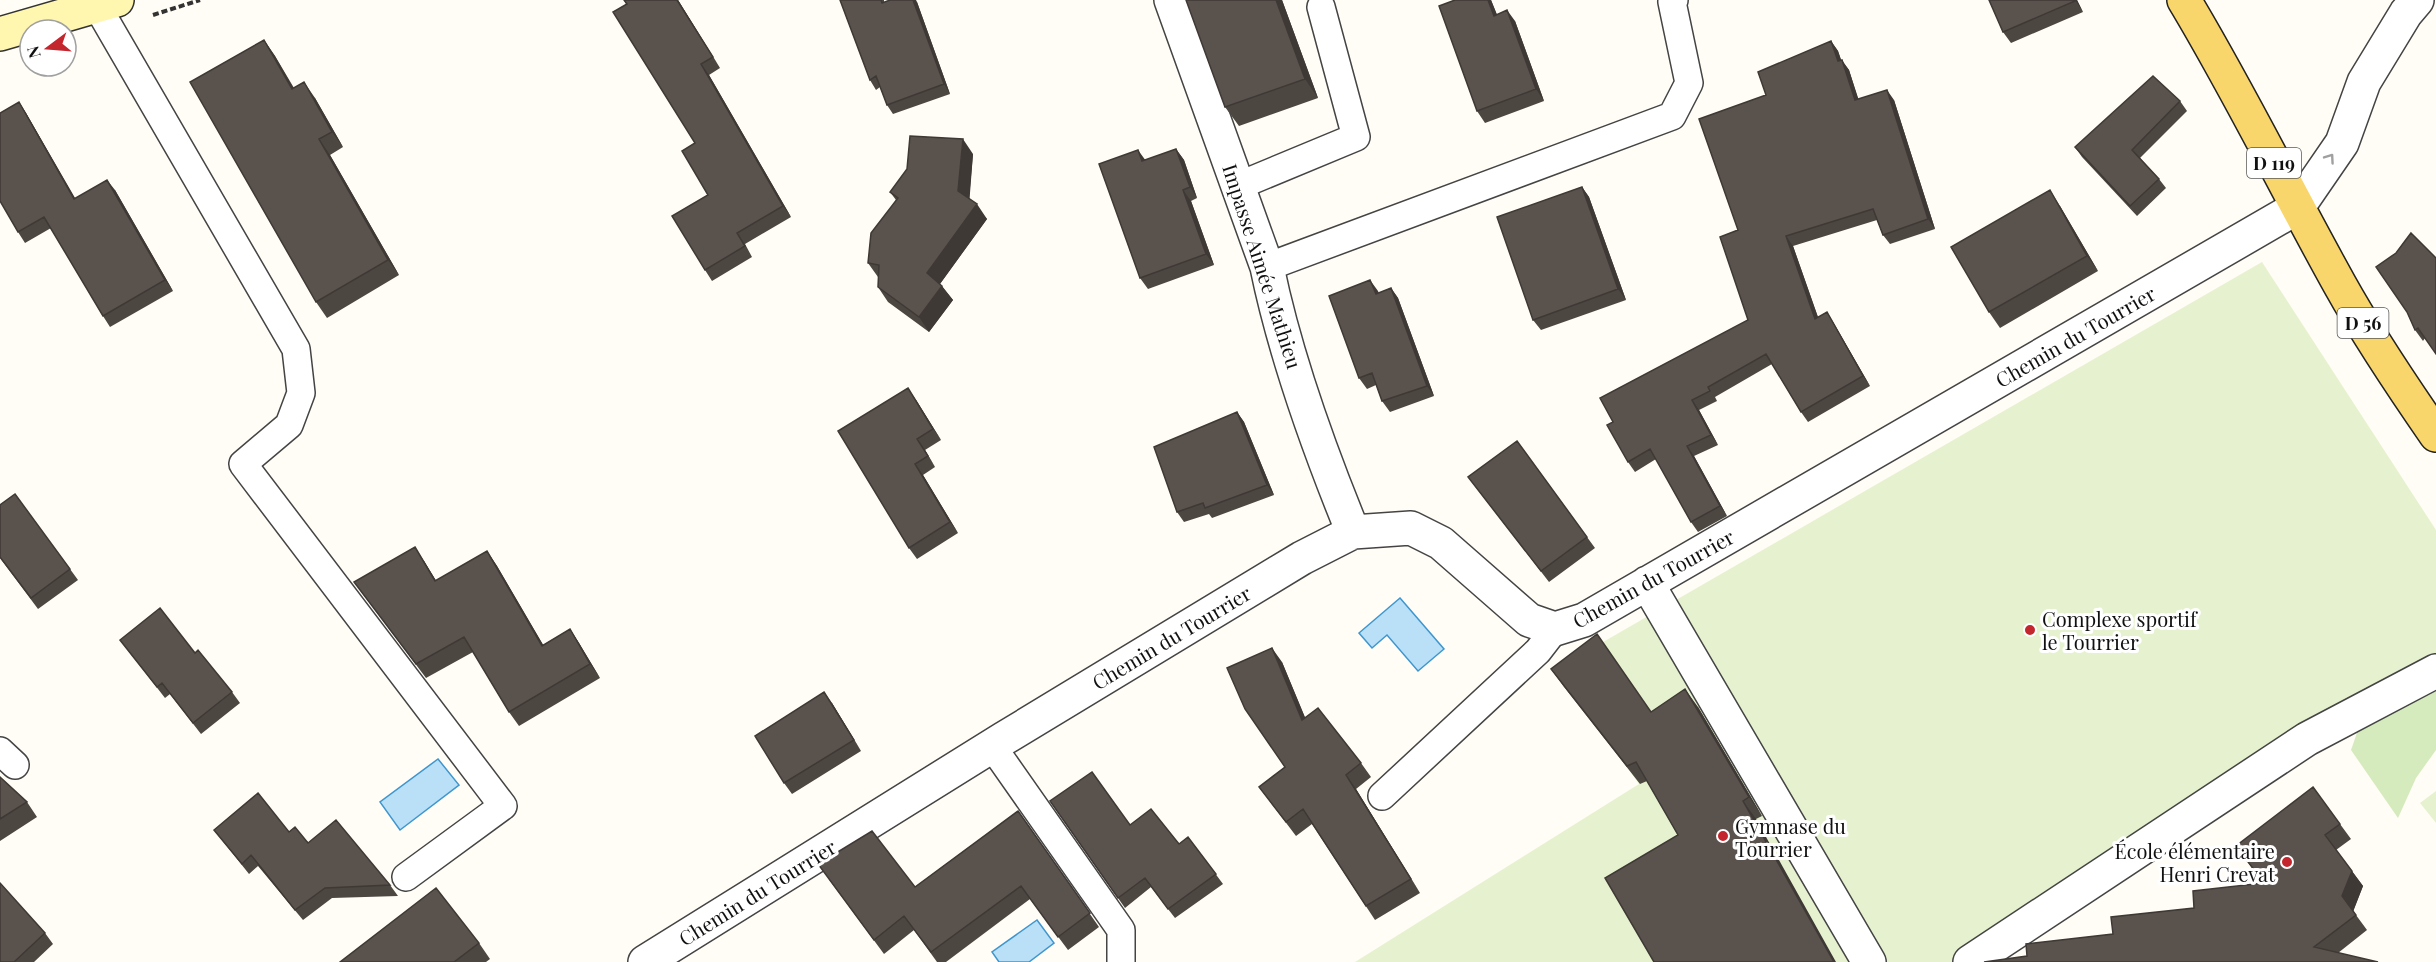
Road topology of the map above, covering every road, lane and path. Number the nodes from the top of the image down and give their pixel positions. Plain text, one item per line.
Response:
1 (1172, 0) edge
2 (1674, 0) edge
3 (2184, 0) edge
4 (2200, 0) edge
5 (2417, 0) edge
6 (107, 3) edge
7 (1321, 7) dead end
8 (0, 34) edge
9 (2220, 60) junction
10 (1238, 186) junction
11 (2298, 207) junction
12 (1267, 267) junction
13 (2436, 435) edge
14 (1353, 532) junction
15 (1647, 584) junction
16 (1555, 629) junction
17 (2436, 671) edge
18 (992, 746) junction
19 (1382, 796) dead end
20 (405, 877) dead end
21 (645, 962) edge
22 (1121, 962) edge
23 (1869, 962) edge
24 (1970, 962) edge

1 - 10 street, Impasse Aimée Mathieu
2 - 12 lane
3 - 9 main road, D 119
4 - 9 main road, D 119
11 -> 5 street
6 - 8 main road
6 - 20 lane
7 - 10 lane
9 - 11 main road, D 119
10 - 12 street, Impasse Aimée Mathieu
11 - 13 main road, D 56
11 - 15 street, Chemin du Tourrier
12 - 14 street, Impasse Aimée Mathieu
14 - 16 street, Chemin du Tourrier
14 - 18 street, Chemin du Tourrier
15 - 16 street, Chemin du Tourrier
15 - 23 street
16 - 19 lane
17 - 24 street
18 - 21 street, Chemin du Tourrier
18 - 22 lane

